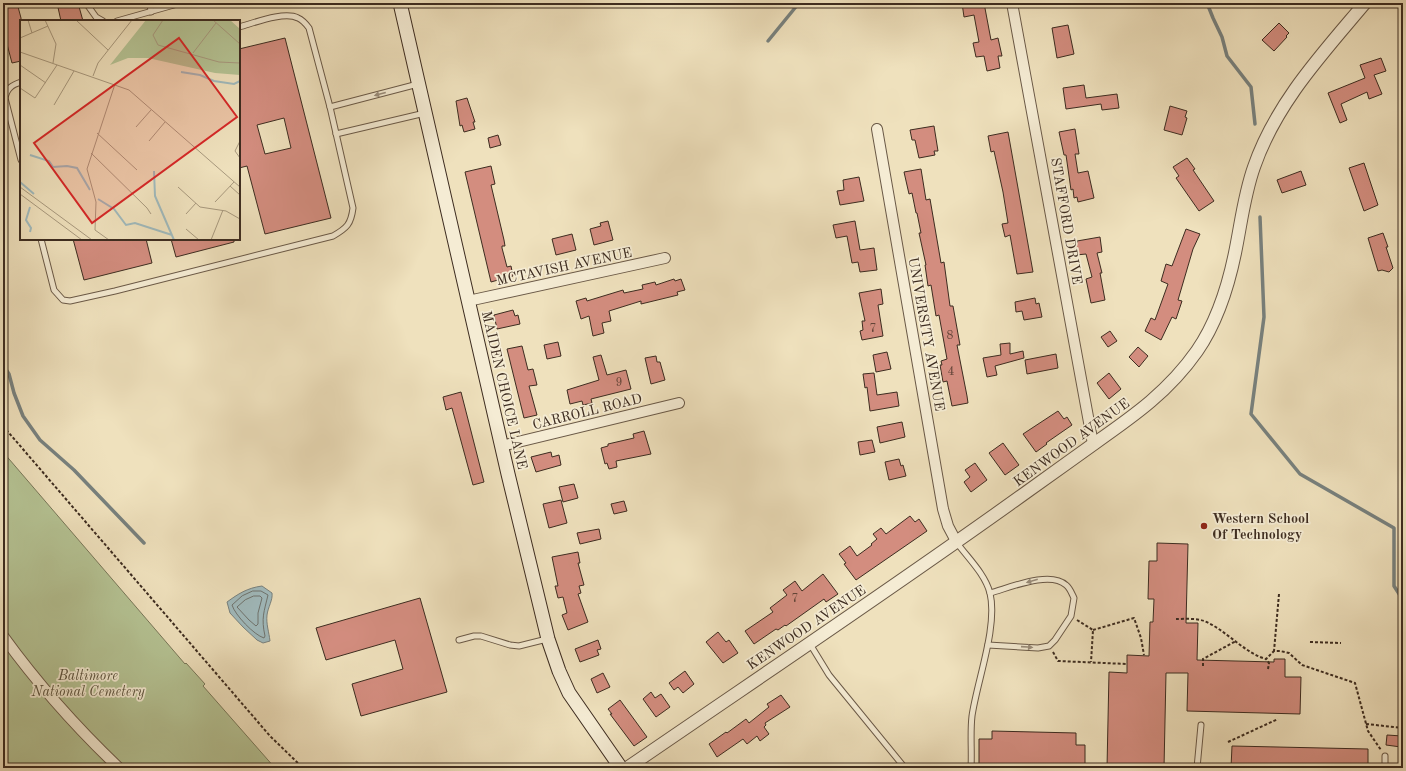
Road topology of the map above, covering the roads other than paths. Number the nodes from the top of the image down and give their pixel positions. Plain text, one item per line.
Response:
1 (87, 3) edge
2 (150, 3) edge
3 (181, 3) edge
4 (400, 3) edge
5 (1012, 3) edge
6 (1365, 3) edge
7 (151, 12) junction
8 (101, 20) edge
9 (120, 20) edge
10 (240, 27) edge
11 (20, 82) edge
12 (418, 84) junction
13 (6, 88) edge
14 (330, 107) junction
15 (425, 113) junction
16 (10, 115) junction
17 (3, 116) edge
18 (877, 129) dead end
19 (336, 134) junction
20 (20, 156) edge
21 (41, 240) edge
22 (665, 258) dead end
23 (468, 301) junction
24 (679, 403) dead end
25 (1093, 444) junction
26 (501, 446) junction
27 (957, 543) junction
28 (990, 593) junction
29 (3, 636) edge
30 (548, 639) junction
31 (459, 640) dead end
32 (809, 643) junction
33 (988, 645) junction
34 (1200, 725) dead end
35 (1385, 756) road end
36 (119, 768) edge
37 (621, 768) edge
38 (627, 768) edge
39 (905, 768) edge
40 (971, 768) edge
41 (1197, 768) edge
42 (1385, 768) edge

1 - 8 lane
2 - 7 lane
3 - 7 lane
4 - 12 main road, MAIDEN CHOICE LANE
5 - 25 street, STAFFORD DRIVE
6 - 25 street, KENWOOD AVENUE
7 - 9 lane
10 - 14 lane
11 - 13 lane
12 -> 14 lane
12 - 15 main road, MAIDEN CHOICE LANE
13 - 16 lane
14 - 19 lane
15 - 19 lane
15 - 23 main road, MAIDEN CHOICE LANE
16 - 17 lane
16 - 20 lane
18 - 27 street, UNIVERSITY AVENUE
19 - 21 lane
22 - 23 street, MCTAVISH AVENUE
23 - 26 main road, MAIDEN CHOICE LANE
24 - 26 street, CARROLL ROAD
25 - 27 street, KENWOOD AVENUE
26 - 30 main road, MAIDEN CHOICE LANE
27 - 28 lane
27 - 32 street, KENWOOD AVENUE
28 - 33 lane
33 -> 28 lane
29 - 36 street
30 - 31 lane
30 - 37 main road, MAIDEN CHOICE LANE
32 - 38 street, KENWOOD AVENUE
32 - 39 lane
33 - 40 lane
34 - 41 lane
35 - 42 lane

